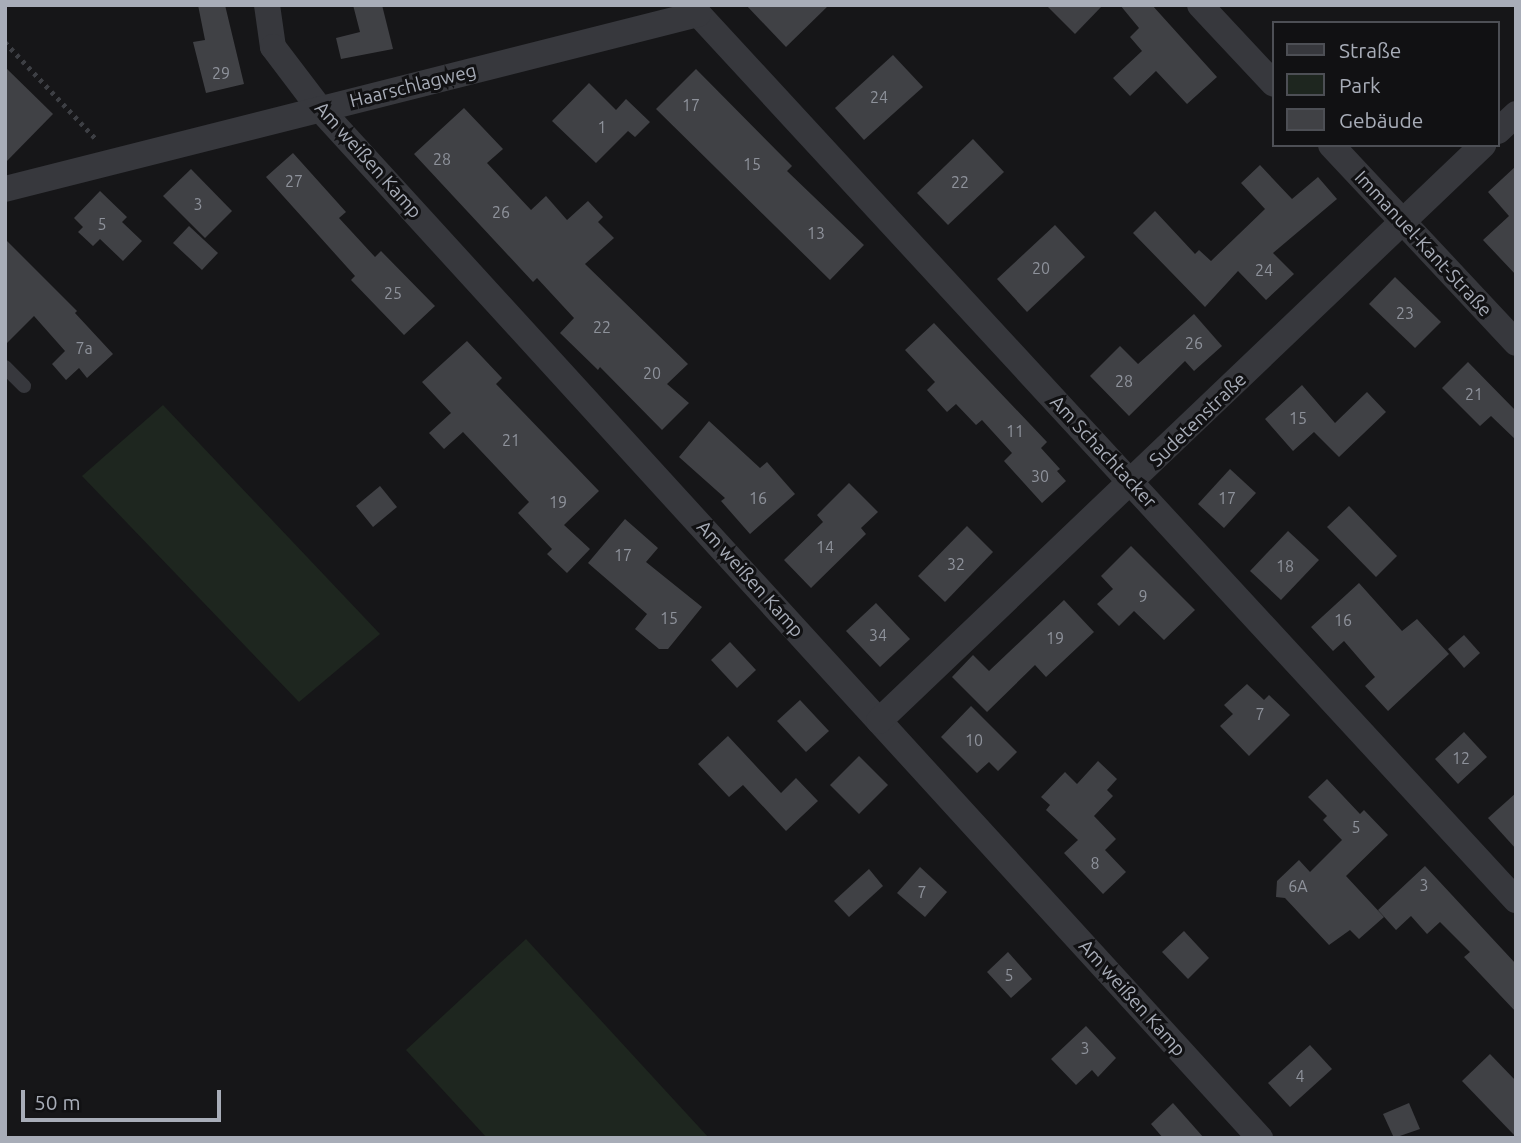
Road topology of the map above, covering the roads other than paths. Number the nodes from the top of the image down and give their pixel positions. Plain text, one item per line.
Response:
1 (267, 5) edge
2 (1200, 5) edge
3 (694, 10) edge
4 (1272, 82) edge
5 (320, 109) junction
6 (1516, 114) edge
7 (1500, 129) edge
8 (1333, 147) edge
9 (1481, 147) edge
10 (5, 189) edge
11 (1403, 223) junction
12 (1516, 343) edge
13 (5, 368) edge
14 (24, 386) dead end
15 (1132, 483) junction
16 (879, 721) junction
17 (1516, 900) edge
18 (1260, 1138) edge

1 - 5 street, Am weißen Kamp
2 - 4 street
3 - 5 street, Haarschlagweg
3 - 15 street, Am Schachtacker
5 - 10 street, Haarschlagweg
5 - 16 street, Am weißen Kamp
6 - 7 street
8 - 11 street, Immanuel-Kant-Straße
9 - 11 street, Sudetenstraße
11 - 12 street, Immanuel-Kant-Straße
11 - 15 street, Sudetenstraße
13 - 14 lane
15 - 16 street, Sudetenstraße
15 - 17 street, Am Schachtacker
16 - 18 street, Am weißen Kamp

